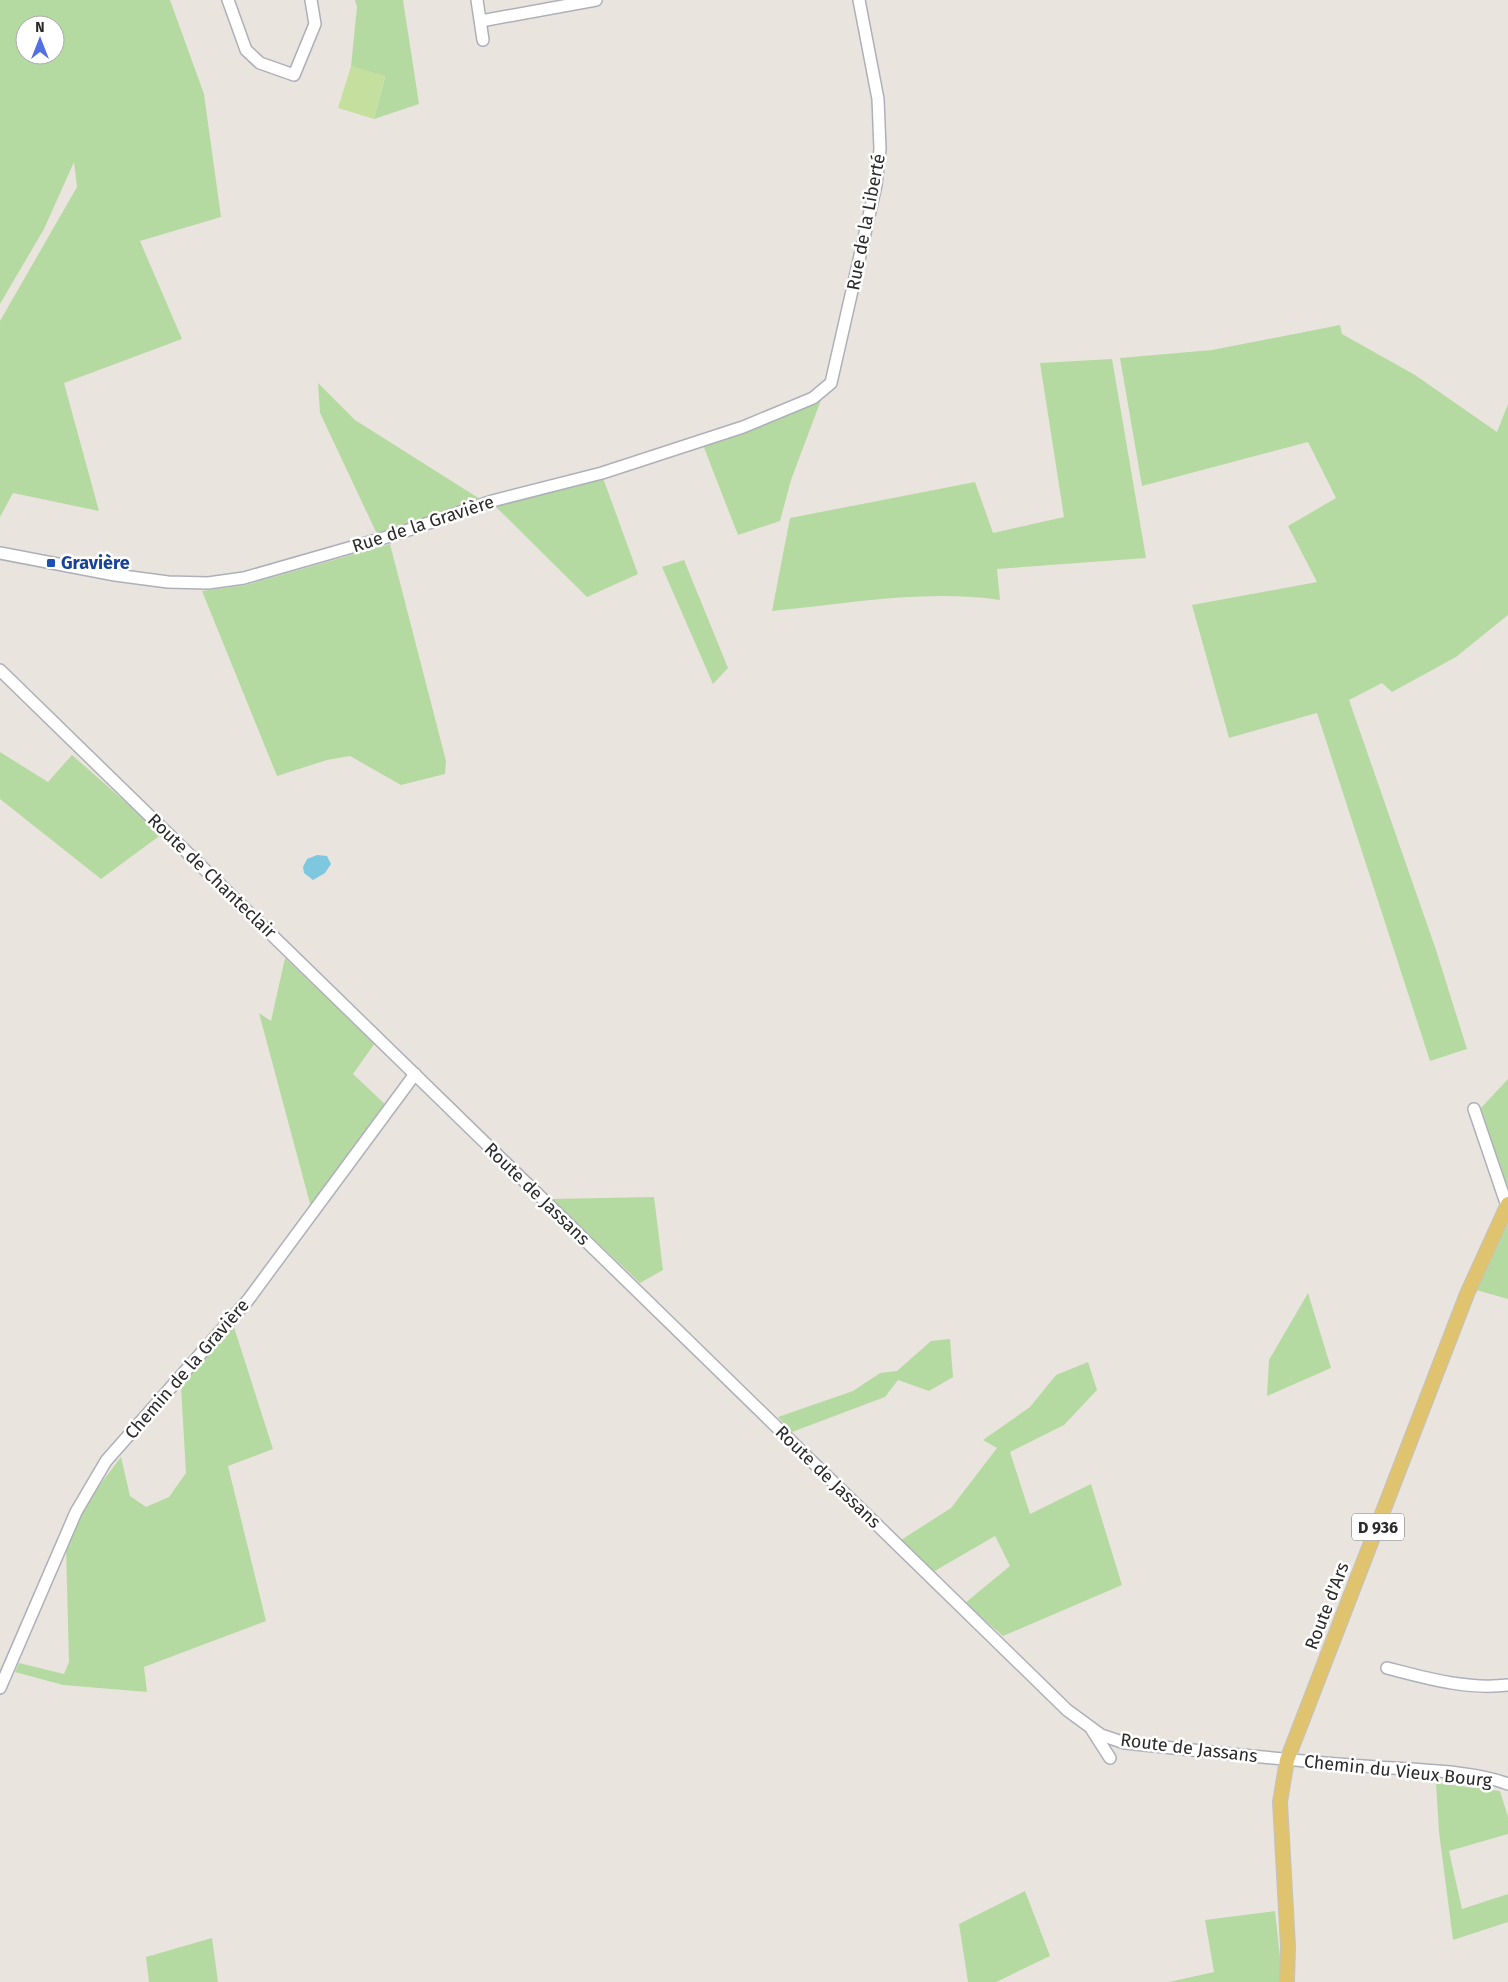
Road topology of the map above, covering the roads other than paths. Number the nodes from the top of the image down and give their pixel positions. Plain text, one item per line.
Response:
1 (228, 0) edge
2 (311, 0) edge
3 (477, 0) edge
4 (596, 0) edge
5 (859, 0) edge
6 (481, 22) junction
7 (483, 40) dead end
8 (831, 383) joint
9 (0, 553) edge
10 (0, 670) edge
11 (415, 1074) junction
12 (423, 1083) joint
13 (1474, 1109) dead end
14 (1508, 1205) edge
15 (1387, 1668) dead end
16 (1508, 1685) edge
17 (0, 1688) edge
18 (1089, 1726) junction
19 (1110, 1758) dead end
20 (1287, 1760) junction
21 (1508, 1784) edge
22 (1287, 1982) edge

1 - 2 street
3 - 6 street
4 - 6 street
5 - 8 street, Rue de la Liberté
6 - 7 street
8 - 9 street, Rue de la Gravière
10 - 11 street, Route de Chanteclair
11 - 12 street, Route de Chanteclair
11 - 17 street, Chemin de la Gravière
12 - 18 street, Route de Jassans
13 - 14 street
14 - 20 main road, Route d'Ars / D 936
15 - 16 street
18 - 19 street
18 - 20 street, Route de Jassans
20 - 21 street, Chemin du Vieux Bourg
20 - 22 main road, Route d'Ars / D 936

